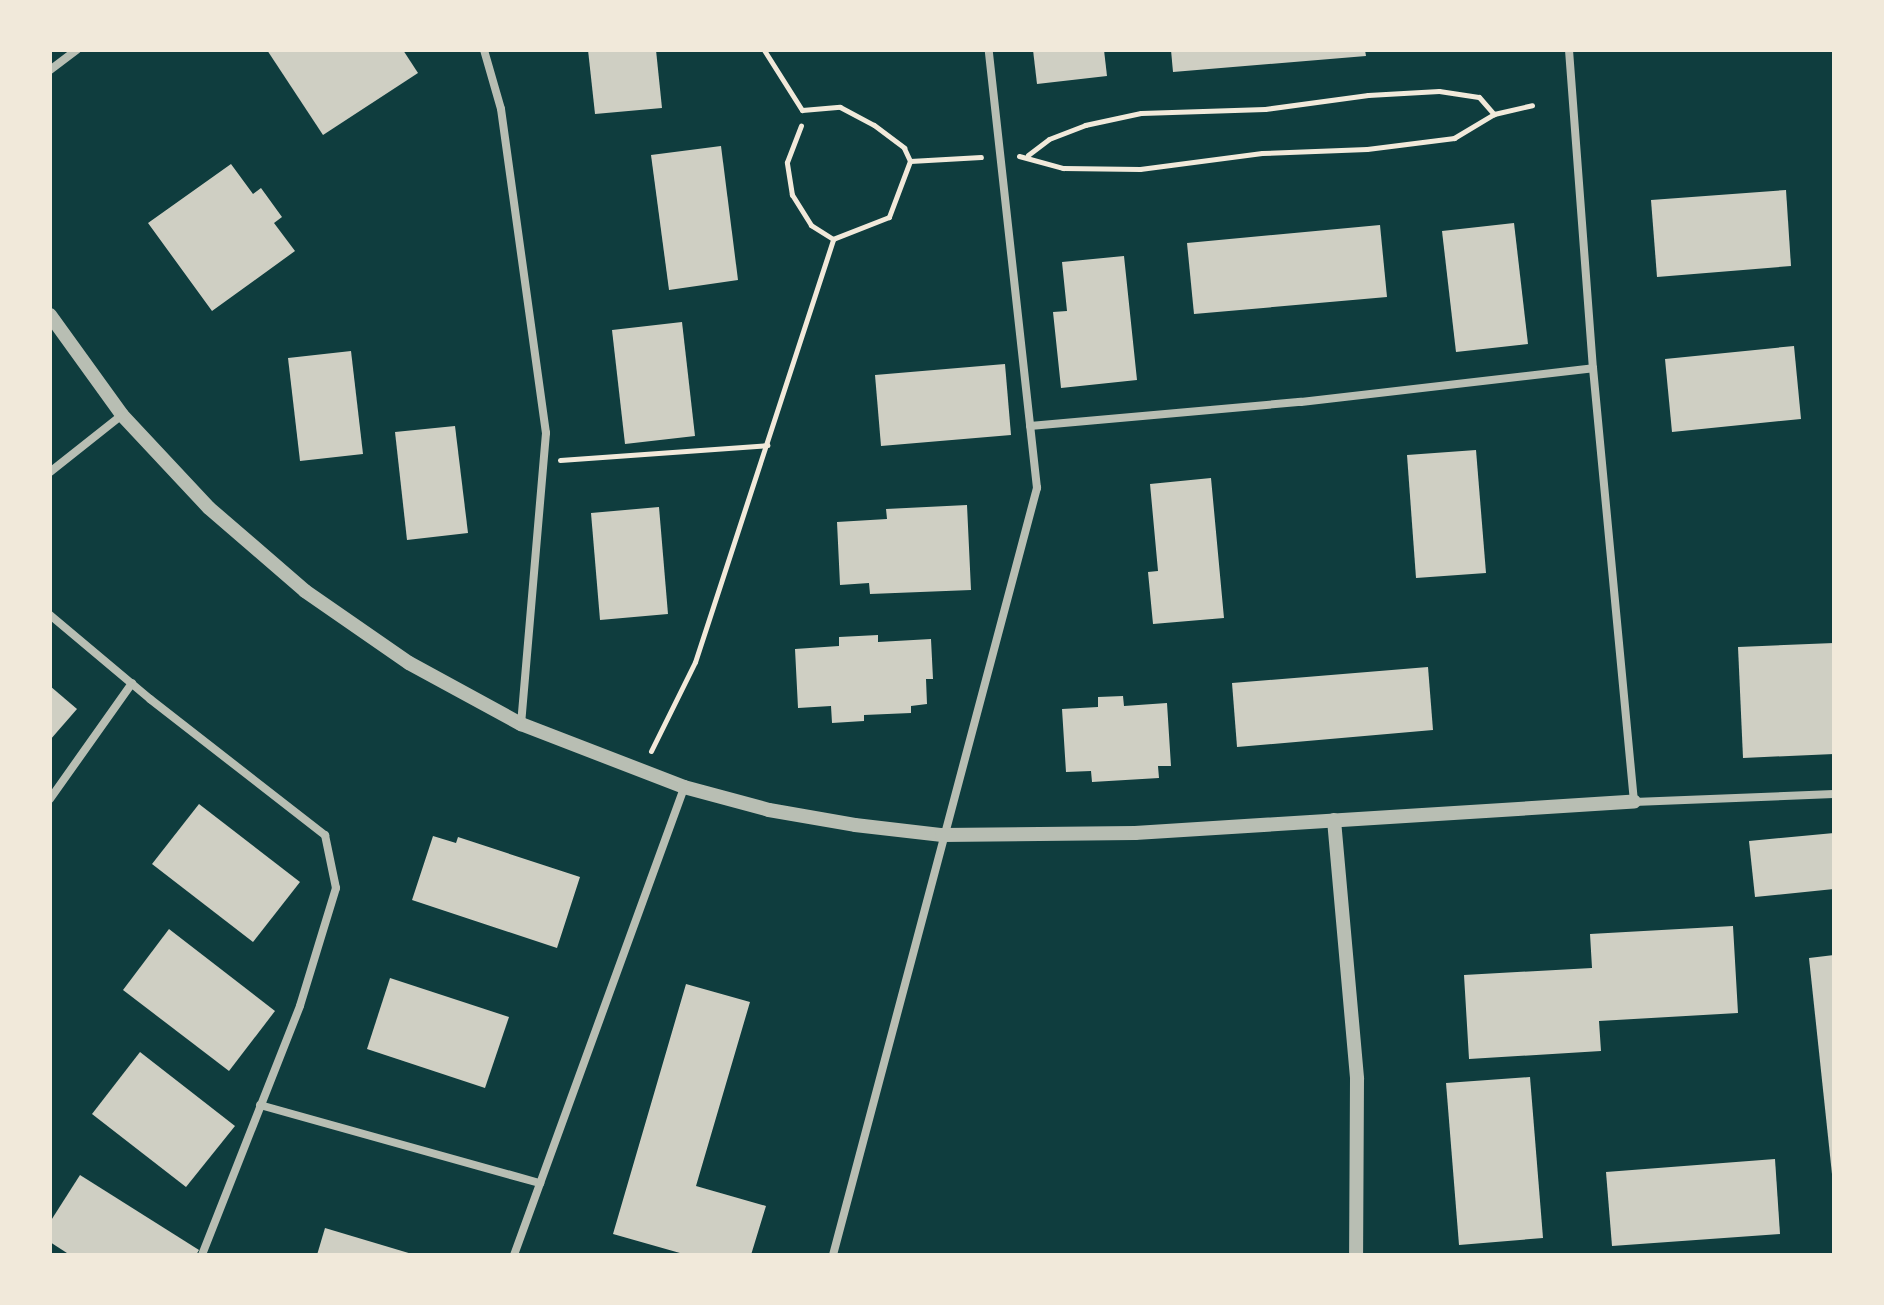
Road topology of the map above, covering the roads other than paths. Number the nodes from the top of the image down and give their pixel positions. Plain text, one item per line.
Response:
1 (77, 50) edge
2 (484, 50) edge
3 (989, 50) edge
4 (1569, 50) edge
5 (50, 70) edge
6 (50, 315) edge
7 (1593, 368) junction
8 (122, 415) junction
9 (1030, 426) junction
10 (50, 472) edge
11 (50, 615) edge
12 (132, 683) junction
13 (521, 724) junction
14 (684, 787) junction
15 (1834, 794) edge
16 (50, 799) edge
17 (1634, 802) junction
18 (1334, 820) junction
19 (942, 835) junction
20 (260, 1105) junction
21 (540, 1183) junction
22 (202, 1255) edge
23 (514, 1255) edge
24 (833, 1255) edge
25 (1356, 1255) edge

1 - 5 street
2 - 13 street
3 - 9 street
4 - 7 street
6 - 8 street
7 - 9 street
7 - 17 street
8 - 10 street
8 - 13 street
9 - 19 street
11 - 12 street
12 - 16 street
12 - 20 street
13 - 14 street
14 - 19 street
14 - 21 street
15 - 17 street
17 - 18 street
18 - 19 street
18 - 25 street
19 - 24 street
20 - 21 street
20 - 22 street
21 - 23 street

